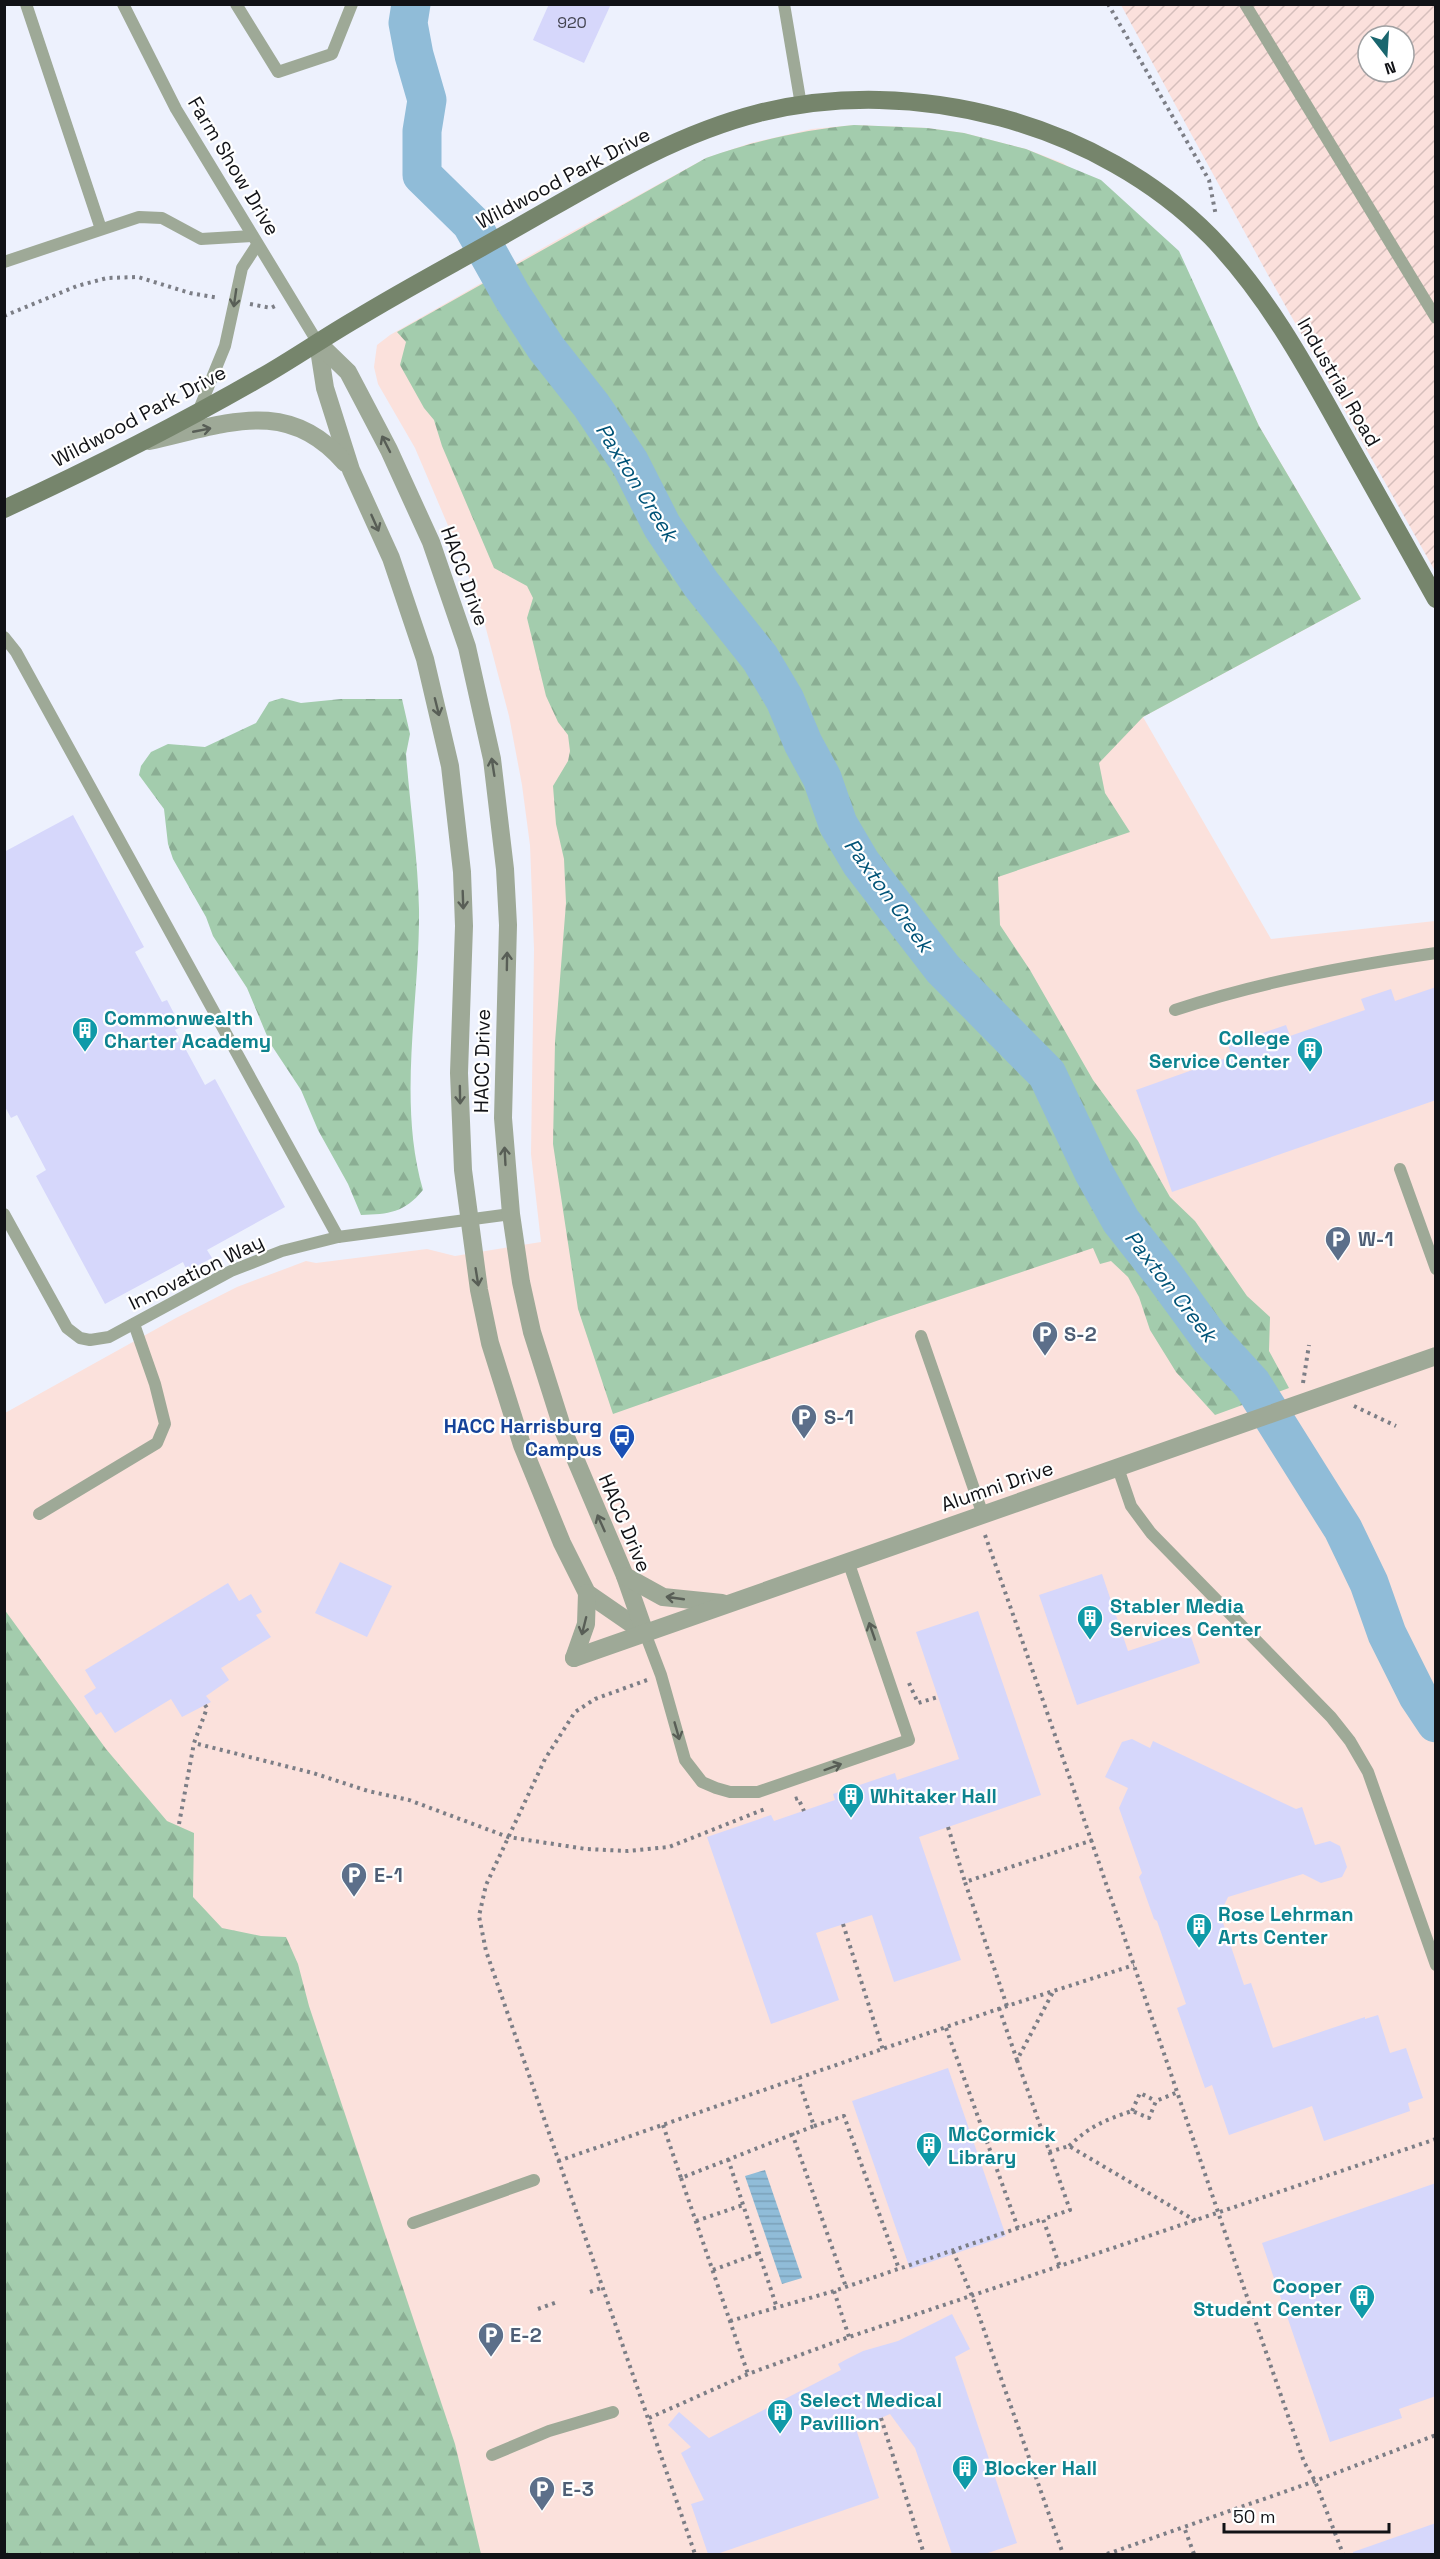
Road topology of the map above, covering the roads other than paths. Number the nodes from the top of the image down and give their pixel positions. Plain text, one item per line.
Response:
1 (26, 4) edge
2 (123, 4) edge
3 (236, 4) edge
4 (352, 4) edge
5 (784, 4) edge
6 (1245, 4) edge
7 (801, 105) junction
8 (1178, 207) joint
9 (100, 229) junction
10 (255, 240) junction
11 (4, 262) edge
12 (1436, 318) edge
13 (318, 343) junction
14 (198, 412) junction
15 (145, 442) junction
16 (351, 470) junction
17 (4, 509) edge
18 (1436, 599) edge
19 (4, 637) edge
20 (1436, 952) edge
21 (1175, 1010) dead end
22 (1400, 1169) dead end
23 (4, 1214) edge
24 (511, 1214) junction
25 (468, 1220) junction
26 (338, 1236) junction
27 (1436, 1269) edge
28 (134, 1324) junction
29 (921, 1336) dead end
30 (1436, 1356) edge
31 (1118, 1468) junction
32 (39, 1514) dead end
33 (983, 1515) junction
34 (848, 1561) junction
35 (625, 1576) junction
36 (586, 1593) junction
37 (730, 1604) junction
38 (645, 1633) junction
39 (1436, 1965) edge
40 (534, 2180) dead end
41 (413, 2223) dead end
42 (613, 2412) dead end
43 (492, 2455) dead end

1 - 9 lane
2 - 10 lane, Farm Show Drive
3 - 4 lane
5 - 7 lane
6 - 12 lane
7 - 8 street, Wildwood Park Drive
7 - 13 street, Wildwood Park Drive
8 - 18 street, Industrial Road
9 - 10 lane
9 - 11 lane
10 - 13 lane, Farm Show Drive
10 -> 14 lane
13 - 14 street, Wildwood Park Drive
13 - 16 street, HACC Drive
24 -> 13 street, HACC Drive
14 - 15 street, Wildwood Park Drive
15 -> 16 street, HACC Drive
15 - 17 street, Wildwood Park Drive
16 -> 25 street, HACC Drive
19 - 26 lane
20 - 21 lane
22 - 27 lane
23 - 28 lane, Innovation Way
24 - 25 lane, Innovation Way
35 -> 24 street, HACC Drive
25 - 26 lane, Innovation Way
25 -> 36 street, HACC Drive
26 - 28 lane, Innovation Way
28 - 32 lane
29 - 33 lane
30 - 31 street, Alumni Drive
31 - 33 street, Alumni Drive
31 - 39 lane
33 - 34 street, Alumni Drive
34 - 37 street, Alumni Drive
38 -> 34 lane
37 -> 35 street
35 - 38 street, HACC Drive
36 - 38 street
36 -> 38 street, Alumni Drive
37 - 38 street, Alumni Drive
40 - 41 lane
42 - 43 lane

